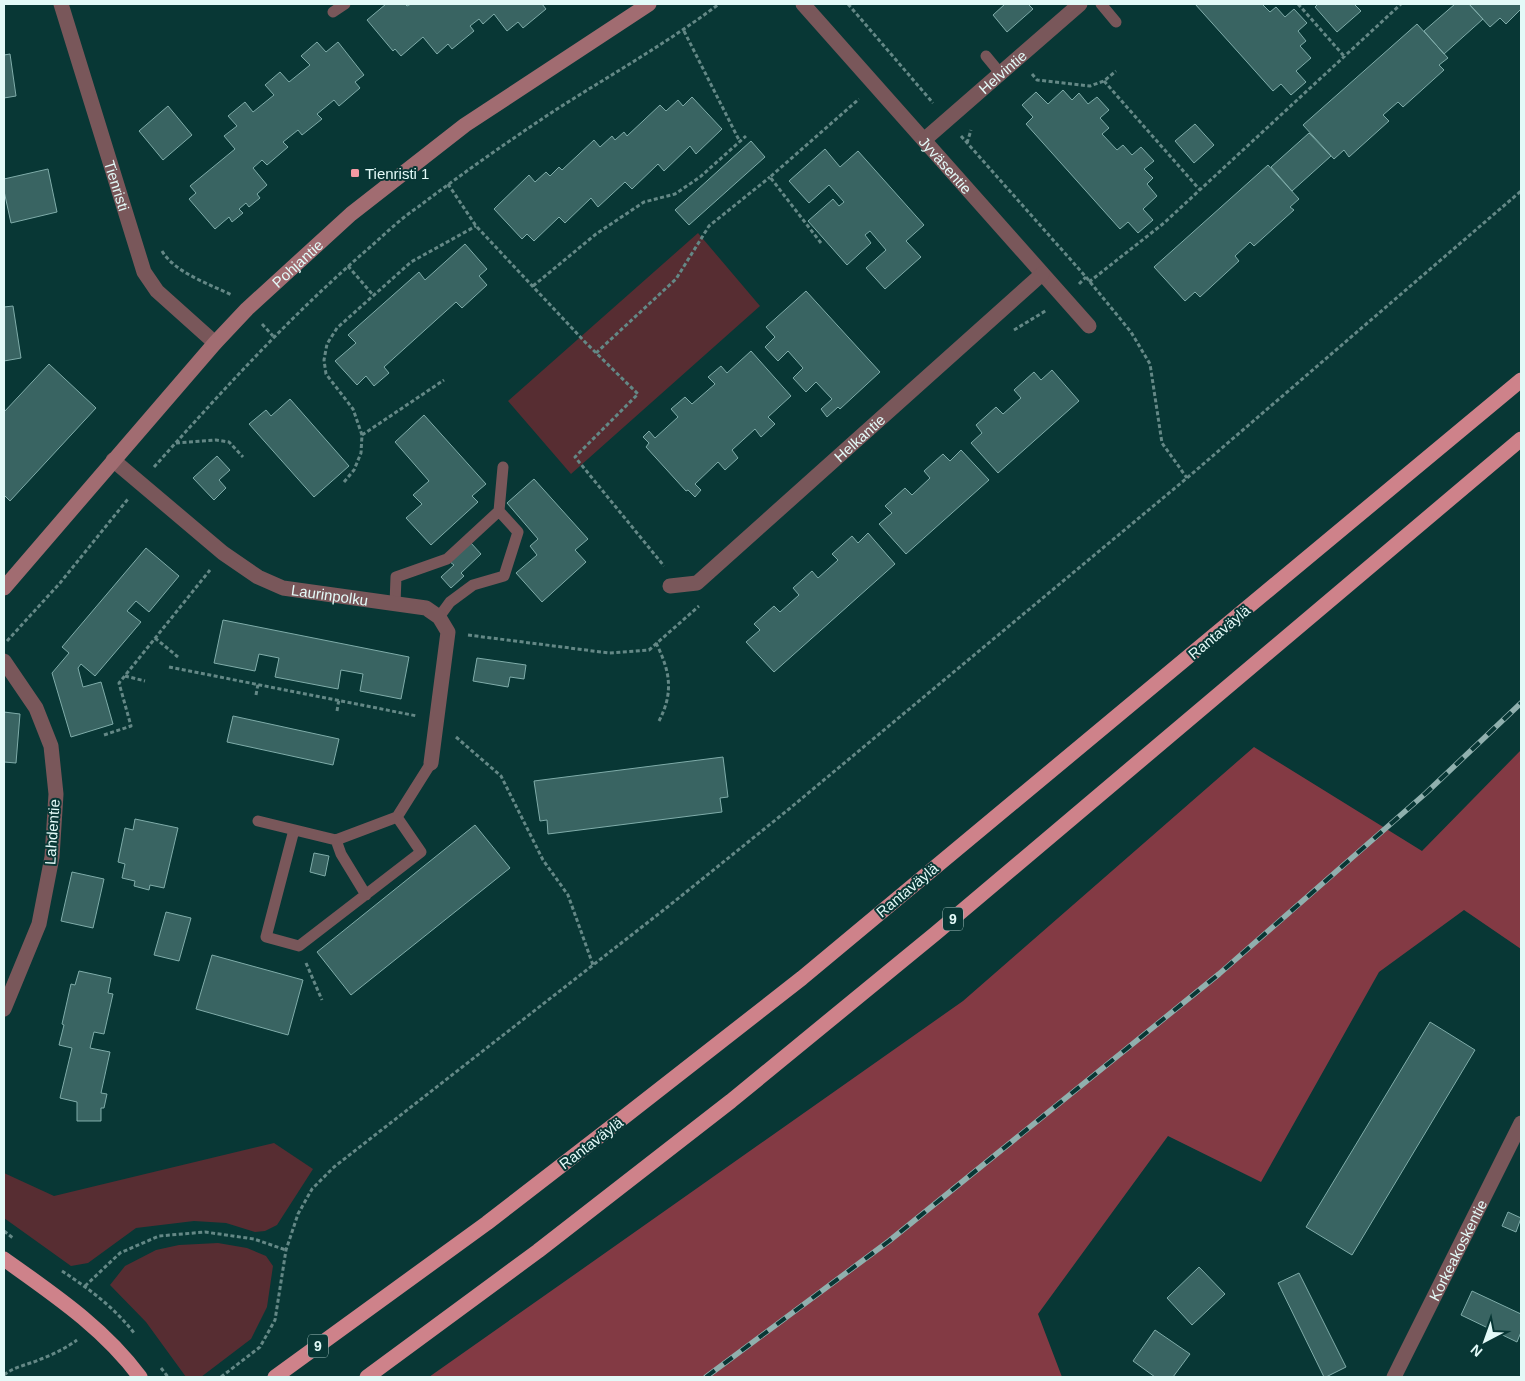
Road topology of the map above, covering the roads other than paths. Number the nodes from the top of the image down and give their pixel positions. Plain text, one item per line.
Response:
1 (61, 4) edge
2 (345, 4) edge
3 (649, 4) edge
4 (803, 4) edge
5 (1080, 4) edge
6 (1101, 4) edge
7 (333, 12) dead end
8 (1116, 22) dead end
9 (986, 56) dead end
10 (1000, 73) junction
11 (924, 140) junction
12 (1042, 274) junction
13 (1090, 326) dead end
14 (215, 342) junction
15 (1521, 380) edge
16 (1521, 439) edge
17 (112, 460) junction
18 (503, 467) dead end
19 (500, 511) junction
20 (674, 586) road end
21 (4, 588) edge
22 (395, 604) junction
23 (439, 617) junction
24 (4, 661) edge
25 (431, 763) joint
26 (397, 817) junction
27 (258, 821) dead end
28 (294, 830) junction
29 (336, 840) junction
30 (366, 895) junction
31 (4, 1009) edge
32 (1521, 1123) edge
33 (4, 1259) edge
34 (140, 1377) edge
35 (275, 1377) edge
36 (366, 1377) edge
37 (1394, 1377) edge

1 - 14 street, Tienristi
2 - 7 lane
3 - 14 main road, Pohjantie
4 - 11 street, Jyväsentie
5 - 10 street, Helvintie
6 - 8 lane
9 - 10 lane
10 - 11 street, Helvintie
11 - 12 street, Jyväsentie
12 - 13 street, Jyväsentie
12 - 20 street, Helkantie
14 - 17 main road, Pohjantie
15 - 35 highway, Rantaväylä / 9
16 - 36 highway, 9
17 - 21 main road, Pohjantie
17 - 22 street, Laurinpolku
18 - 19 lane
19 - 22 lane
19 - 23 lane
22 - 23 street, Laurinpolku
23 - 25 street
24 - 31 street, Lahdentie
25 - 26 lane
26 - 29 lane
26 - 30 lane
27 - 28 lane
28 - 29 lane
28 - 30 lane
29 - 30 lane
32 - 37 street, Korkeakoskentie
33 - 34 highway

